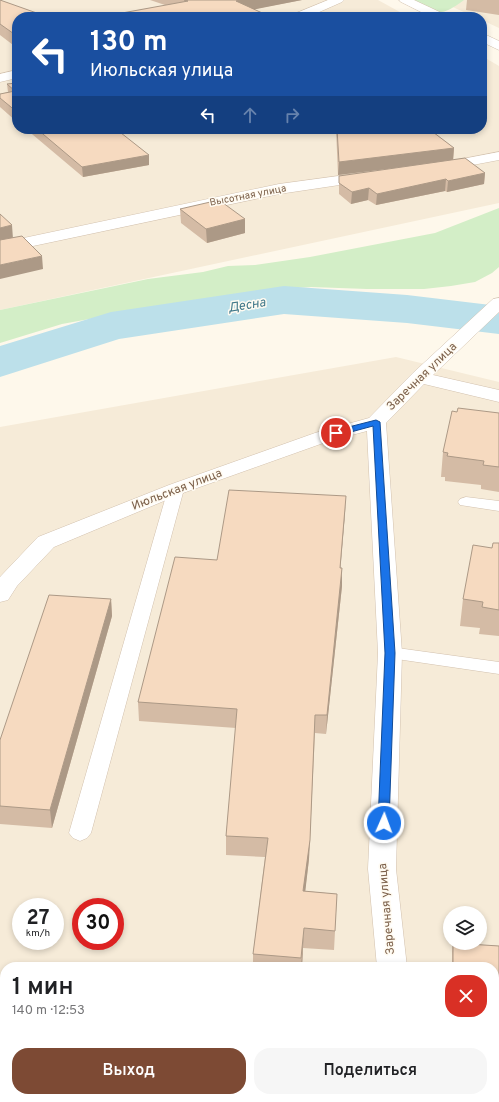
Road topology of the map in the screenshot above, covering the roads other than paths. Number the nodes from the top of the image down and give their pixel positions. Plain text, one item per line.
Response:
1 (338, 0) edge
2 (405, 0) edge
3 (310, 12) edge
4 (430, 12) edge
5 (487, 40) edge
6 (499, 46) edge
7 (12, 75) edge
8 (0, 78) edge
9 (499, 156) edge
10 (424, 170) edge
11 (385, 175) edge
12 (0, 248) edge
13 (499, 303) edge
14 (420, 377) junction
15 (499, 396) edge
16 (376, 422) junction
17 (176, 489) junction
18 (466, 502) dead end
19 (499, 506) edge
20 (0, 595) edge
21 (390, 653) junction
22 (499, 668) edge
23 (80, 833) dead end
24 (391, 962) edge

1 - 3 street
2 - 4 street
5 - 6 street
7 - 8 street
9 - 10 street
11 - 12 street, Высотная улица
13 - 14 street, Заречная улица
14 - 15 street
14 - 16 street, Заречная улица
16 - 17 street, Июльская улица
16 - 21 street, Заречная улица
17 - 20 street, Июльская улица
17 - 23 lane
18 - 19 lane
21 - 22 lane
21 - 24 street, Заречная улица

